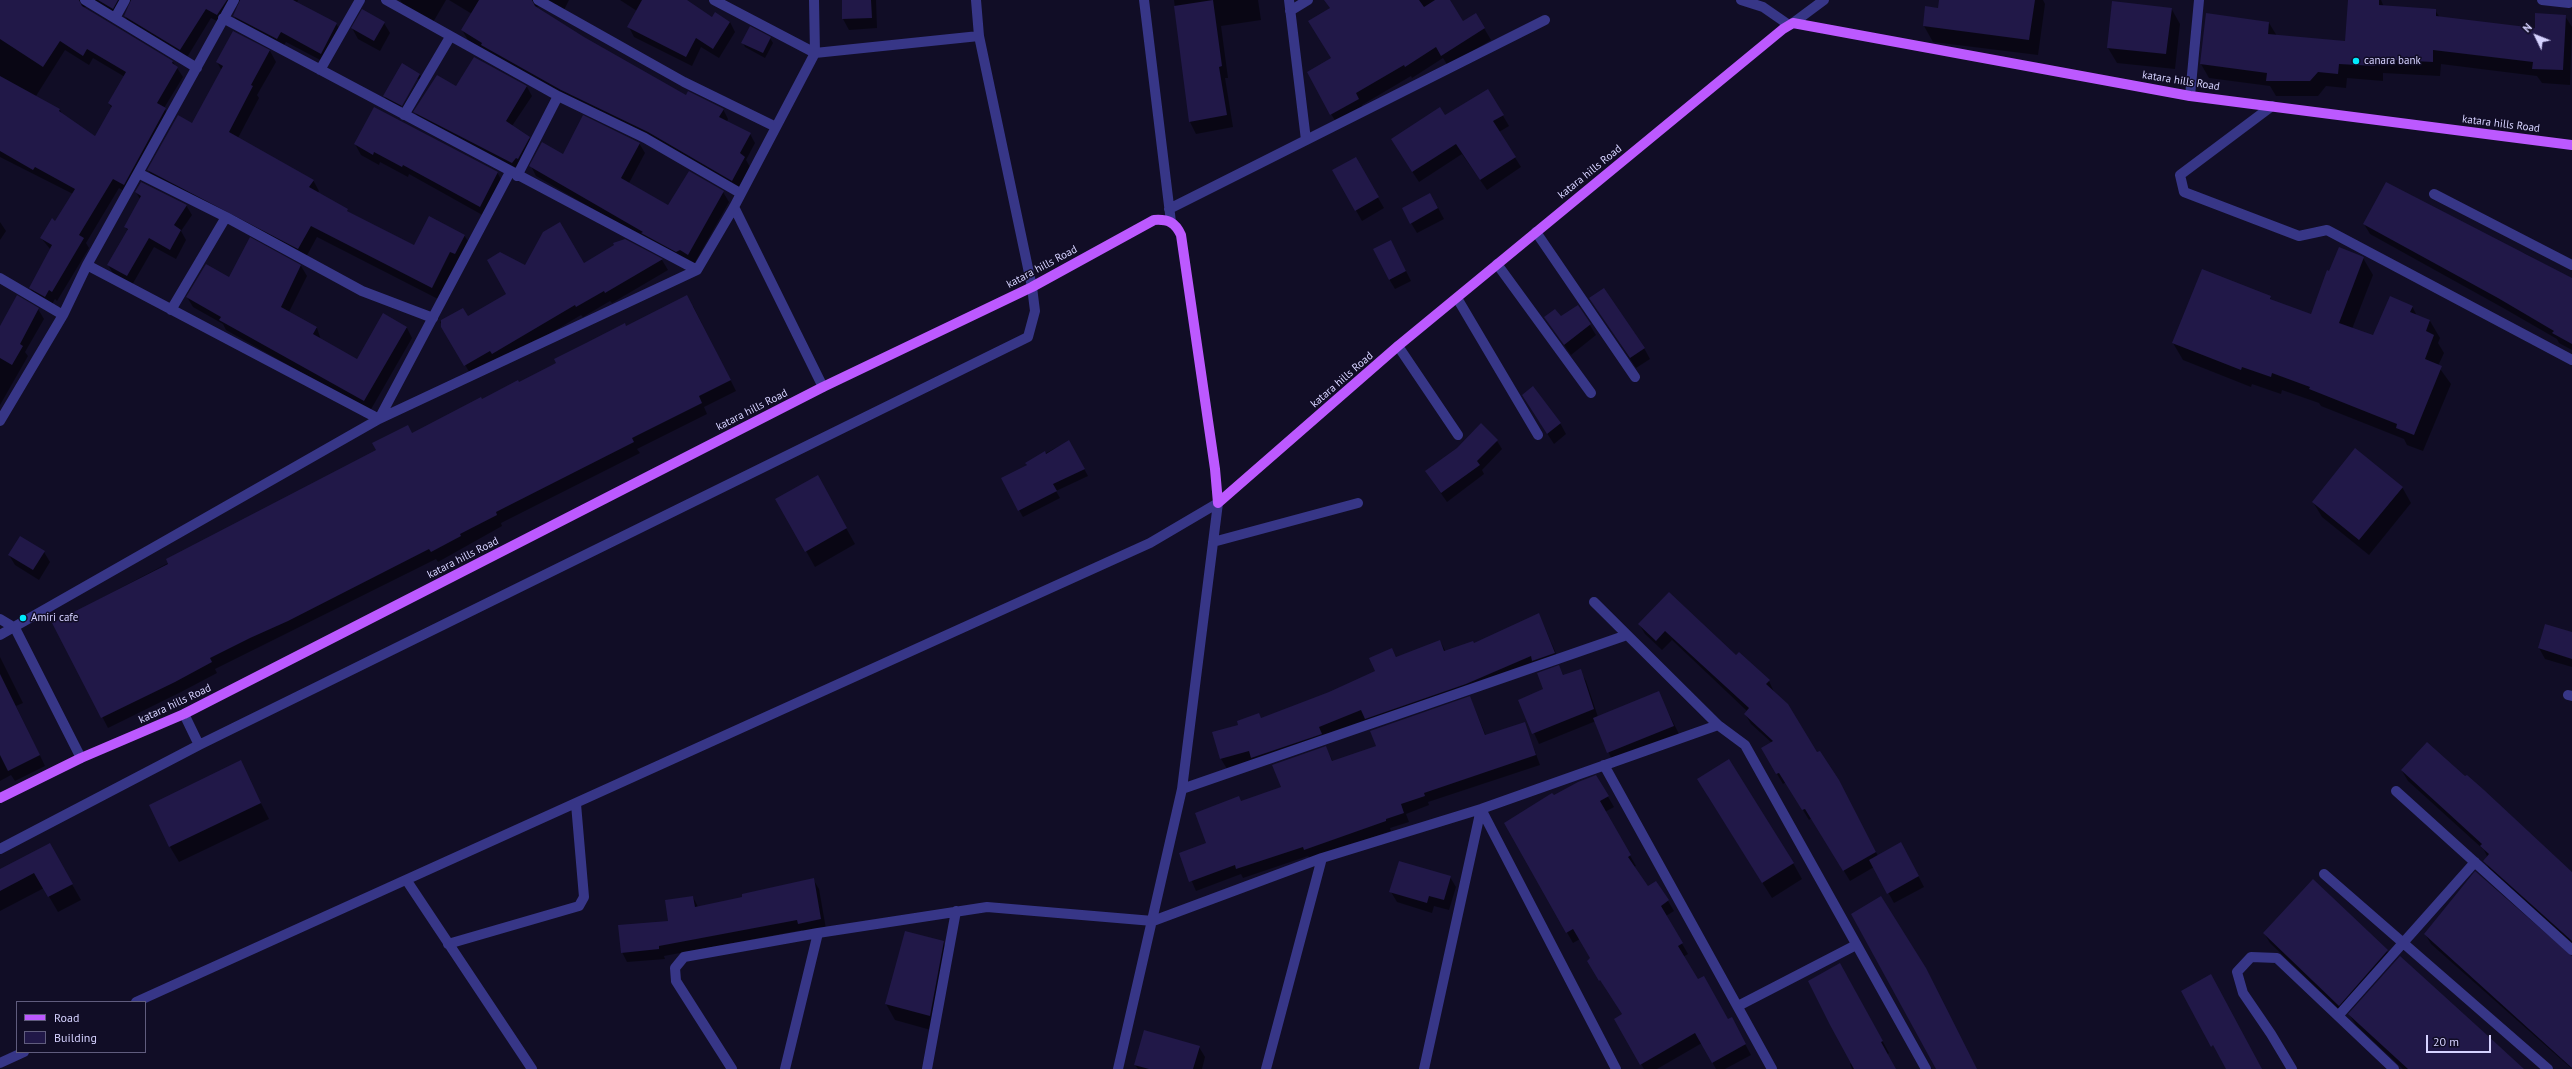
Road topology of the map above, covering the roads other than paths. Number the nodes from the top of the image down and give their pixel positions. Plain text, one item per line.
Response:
1 (85, 0) edge
2 (125, 0) edge
3 (234, 0) edge
4 (360, 0) edge
5 (386, 0) edge
6 (538, 0) edge
7 (714, 0) edge
8 (814, 0) edge
9 (976, 0) edge
10 (1144, 0) edge
11 (1289, 0) edge
12 (1308, 0) edge
13 (1741, 0) edge
14 (1824, 0) edge
15 (2199, 0) edge
16 (2542, 0) edge
17 (2572, 0) edge
18 (1290, 11) junction
19 (115, 18) junction
20 (223, 18) junction
21 (1545, 20) dead end
22 (1791, 24) junction
23 (980, 36) junction
24 (450, 37) junction
25 (815, 53) junction
26 (197, 68) junction
27 (320, 70) junction
28 (558, 96) junction
29 (2190, 96) junction
30 (2272, 106) junction
31 (404, 115) junction
32 (776, 127) junction
33 (1306, 140) junction
34 (2572, 145) edge
35 (138, 173) junction
36 (513, 174) junction
37 (740, 193) junction
38 (2434, 194) dead end
39 (734, 207) junction
40 (1169, 209) junction
41 (226, 217) junction
42 (1171, 222) junction
43 (1536, 232) junction
44 (1497, 264) junction
45 (86, 265) junction
46 (2572, 265) edge
47 (698, 270) junction
48 (0, 278) edge
49 (1032, 287) junction
50 (1457, 298) junction
51 (171, 310) junction
52 (63, 315) junction
53 (433, 318) junction
54 (1398, 346) junction
55 (2572, 360) edge
56 (1635, 377) dead end
57 (823, 387) junction
58 (1591, 393) dead end
59 (379, 419) junction
60 (0, 421) edge
61 (1458, 435) dead end
62 (1538, 435) dead end
63 (1218, 503) junction
64 (1358, 503) dead end
65 (1213, 542) junction
66 (1594, 602) dead end
67 (0, 619) edge
68 (15, 628) junction
69 (0, 635) edge
70 (1627, 635) junction
71 (184, 714) junction
72 (1718, 725) junction
73 (199, 745) junction
74 (81, 758) junction
75 (1604, 765) junction
76 (1182, 789) junction
77 (2396, 791) dead end
78 (0, 798) edge
79 (576, 804) junction
80 (1481, 810) junction
81 (0, 849) edge
82 (1322, 858) junction
83 (2475, 862) junction
84 (2324, 874) dead end
85 (408, 881) junction
86 (956, 911) junction
87 (1153, 921) junction
88 (818, 933) junction
89 (2404, 942) junction
90 (448, 944) junction
91 (1856, 945) junction
92 (2572, 950) edge
93 (138, 1001) edge
94 (1738, 1006) junction
95 (2338, 1016) junction
96 (22, 1053) edge
97 (0, 1063) edge
98 (532, 1069) edge
99 (732, 1069) edge
100 (785, 1069) edge
101 (927, 1069) edge
102 (1118, 1069) edge
103 (1266, 1069) edge
104 (1424, 1069) edge
105 (1616, 1069) edge
106 (1772, 1069) edge
107 (1926, 1069) edge
108 (2292, 1069) edge
109 (2394, 1069) edge
110 (2548, 1069) edge

1 - 19 street
2 - 19 street
3 - 20 street
4 - 27 street
5 - 24 street
6 - 32 street
7 - 25 street
8 - 25 street
9 - 23 street
10 - 40 street
11 - 18 street
12 - 18 street
13 - 22 street, katara hills Road
14 - 22 street
15 - 29 street
16 - 17 street
18 - 33 street
19 - 26 street
20 - 26 street
20 - 27 street
21 - 33 street
22 - 29 main road, katara hills Road
22 - 43 main road, katara hills Road
23 - 25 street
23 - 49 street
24 - 28 street
24 - 31 street
25 - 32 street
26 - 35 street
27 - 31 street
28 - 36 street
28 - 37 street
29 - 30 main road, katara hills Road
30 - 34 main road, katara hills Road
30 - 55 street
31 - 36 street
32 - 37 street
33 - 40 street
35 - 41 street
35 - 45 street
36 - 47 street
36 - 53 street
37 - 39 street
38 - 46 street
39 - 47 street
39 - 57 street
40 - 42 street
41 - 51 street
41 - 53 street
42 - 49 main road, katara hills Road
42 - 63 main road
43 - 44 main road, katara hills Road
43 - 56 street
44 - 50 main road, katara hills Road
44 - 58 street
45 - 51 street
45 - 52 street
47 - 59 street
48 - 52 street
49 - 57 main road, katara hills Road
49 - 73 street
50 - 54 main road, katara hills Road
50 - 62 street
51 - 59 street
52 - 60 street
53 - 59 street
54 - 61 street
54 - 63 main road, katara hills Road
57 - 71 main road, katara hills Road
59 - 68 street
63 - 65 street
63 - 79 street
64 - 65 street
65 - 76 street
66 - 70 street
67 - 68 street
68 - 69 street
68 - 74 street
70 - 72 street
70 - 76 street
71 - 73 street
71 - 74 main road, katara hills Road
72 - 75 street
72 - 91 street
73 - 81 street
74 - 78 main road, katara hills Road
75 - 80 street
75 - 94 street
76 - 87 street
77 - 83 street
79 - 85 street
79 - 90 street
80 - 82 street
80 - 104 street
80 - 105 street
82 - 87 street
82 - 103 street
83 - 89 street
83 - 92 street
84 - 89 street
85 - 90 street
85 - 93 street
86 - 87 street
86 - 88 street
86 - 101 street
87 - 102 street
88 - 99 street
88 - 100 street
89 - 95 street
89 - 110 street
90 - 98 street
91 - 94 street
91 - 107 street
94 - 106 street
95 - 108 street
95 - 109 street
96 - 97 street

